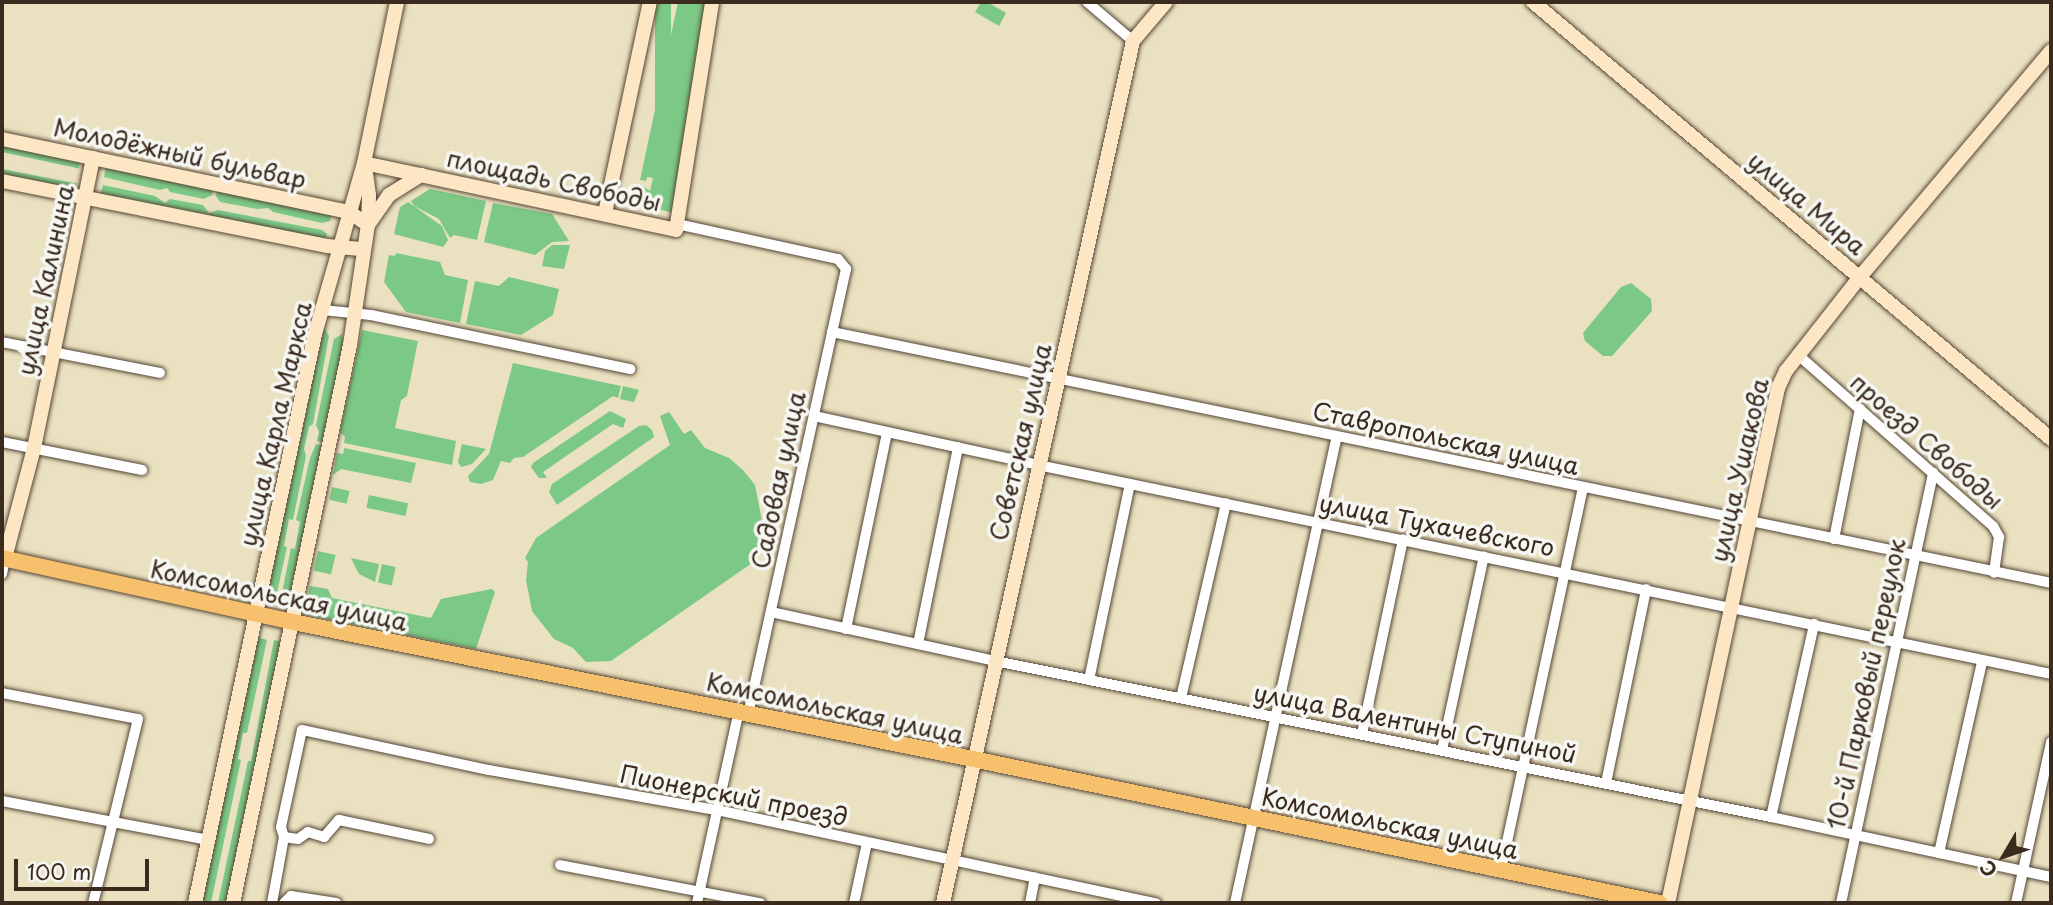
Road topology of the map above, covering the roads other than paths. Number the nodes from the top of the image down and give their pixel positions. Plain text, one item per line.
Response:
1 (397, 2) edge
2 (650, 2) edge
3 (712, 2) edge
4 (1087, 2) edge
5 (1166, 2) edge
6 (1533, 2) edge
7 (1133, 41) junction
8 (2051, 51) edge
9 (2, 139) edge
10 (93, 158) junction
11 (364, 163) junction
12 (421, 176) junction
13 (2, 181) edge
14 (86, 198) junction
15 (349, 212) junction
16 (604, 213) junction
17 (368, 225) junction
18 (677, 227) junction
19 (340, 249) junction
20 (364, 249) junction
21 (1860, 277) junction
22 (323, 310) junction
23 (354, 314) junction
24 (832, 332) junction
25 (2, 342) edge
26 (54, 352) junction
27 (1797, 354) junction
28 (630, 369) dead end
29 (160, 373) dead end
30 (1057, 380) junction
31 (1860, 409) junction
32 (814, 416) junction
33 (887, 432) junction
34 (1337, 437) junction
35 (2051, 439) edge
36 (2, 442) edge
37 (958, 447) junction
38 (34, 448) junction
39 (1038, 465) junction
40 (142, 470) dead end
41 (1933, 473) junction
42 (1130, 484) junction
43 (1583, 488) junction
44 (1226, 503) junction
45 (1318, 522) junction
46 (1750, 522) junction
47 (1403, 539) junction
48 (1833, 539) junction
49 (1915, 555) junction
50 (1484, 556) junction
51 (3, 563) edge
52 (1567, 572) junction
53 (1994, 573) junction
54 (2051, 583) edge
55 (1646, 589) junction
56 (1731, 608) junction
57 (771, 612) junction
58 (256, 614) junction
59 (292, 622) junction
60 (1814, 624) junction
61 (846, 629) junction
62 (1896, 641) junction
63 (918, 644) junction
64 (995, 661) junction
65 (1982, 662) junction
66 (2051, 674) edge
67 (1089, 680) junction
68 (2, 693) edge
69 (1181, 698) junction
70 (743, 712) junction
71 (1277, 717) junction
72 (1362, 734) junction
73 (2051, 743) edge
74 (1442, 750) junction
75 (973, 759) junction
76 (1524, 766) junction
77 (1606, 783) junction
78 (2, 801) edge
79 (1689, 802) junction
80 (717, 810) junction
81 (1253, 817) junction
82 (1771, 817) junction
83 (112, 823) junction
84 (1854, 834) junction
85 (284, 837) junction
86 (429, 839) dead end
87 (208, 840) junction
88 (867, 844) junction
89 (1940, 853) junction
90 (952, 860) junction
91 (560, 865) dead end
92 (1501, 870) junction
93 (2022, 871) junction
94 (1035, 877) junction
95 (2051, 877) edge
96 (699, 892) junction
97 (93, 903) edge
98 (195, 903) edge
99 (233, 903) edge
100 (272, 903) edge
101 (284, 903) edge
102 (336, 903) edge
103 (697, 903) edge
104 (760, 903) edge
105 (854, 903) edge
106 (943, 903) edge
107 (1030, 903) edge
108 (1156, 903) edge
109 (1236, 903) edge
110 (1659, 903) edge
111 (1668, 903) edge
112 (1841, 903) edge
113 (2016, 903) edge

1 - 11 main road, улица Карла Маркса
2 - 16 main road
3 - 18 main road
4 - 7 street
5 - 7 main road, Советская улица
6 - 21 main road, улица Мира
7 - 30 main road, Советская улица
8 - 21 main road, улица Ушакова
9 - 10 main road, Молодёжный бульвар
10 - 14 main road, улица Калинина
10 - 15 main road, Молодёжный бульвар
11 - 12 main road, площадь Свободы
11 - 15 main road, улица Карла Маркса
11 - 17 main road, улица Карла Маркса
12 - 16 main road, площадь Свободы
12 - 17 main road, площадь Свободы
13 - 14 main road
14 - 19 main road
14 - 26 main road, улица Калинина
15 - 17 main road
15 - 19 main road, улица Карла Маркса
16 - 18 main road, площадь Свободы
17 - 20 main road, улица Карла Маркса
18 - 24 street, Садовая улица
19 - 20 main road
19 - 22 main road, улица Карла Маркса
20 - 23 main road, улица Карла Маркса
21 - 27 main road, улица Ушакова
21 - 35 main road, улица Мира
22 - 23 street
22 - 58 main road, улица Карла Маркса
23 - 28 street
23 - 59 main road, улица Карла Маркса
24 - 30 street, Ставропольская улица
24 - 32 street, Садовая улица
25 - 26 street
26 - 29 street
26 - 38 main road, улица Калинина
27 - 31 street, проезд Свободы
27 - 46 main road, улица Ушакова
30 - 34 street, Ставропольская улица
30 - 39 main road, Советская улица
31 - 41 street, проезд Свободы
31 - 48 street
32 - 33 street, улица Тухачевского
32 - 57 street, Садовая улица
33 - 37 street, улица Тухачевского
33 - 61 street
34 - 43 street, Ставропольская улица
34 - 45 street
36 - 38 street
37 - 39 street, улица Тухачевского
37 - 63 street
38 - 40 street
38 - 51 main road, улица Калинина
39 - 42 street, улица Тухачевского
39 - 64 main road, Советская улица
41 - 49 street, 10-й Парковый переулок
41 - 53 street, проезд Свободы
42 - 44 street, улица Тухачевского
42 - 67 street
43 - 46 street, Ставропольская улица
43 - 52 street
44 - 45 street, улица Тухачевского
44 - 69 street
45 - 47 street, улица Тухачевского
45 - 71 street
46 - 48 street, Ставропольская улица
46 - 56 main road, улица Ушакова
47 - 50 street, улица Тухачевского
47 - 72 street
48 - 49 street, Ставропольская улица
49 - 53 street, Ставропольская улица
49 - 62 street, 10-й Парковый переулок
50 - 52 street, улица Тухачевского
50 - 74 street
51 - 58 main road, Комсомольская улица
52 - 55 street, улица Тухачевского
52 - 76 street
53 - 54 street, Ставропольская улица
55 - 56 street, улица Тухачевского
55 - 77 street
56 - 60 street, улица Тухачевского
56 - 79 main road, улица Ушакова
57 - 61 street, улица Валентины Ступиной
57 - 70 street, Садовая улица
58 - 59 main road, Комсомольская улица
58 - 87 main road, улица Карла Маркса
59 - 70 main road, Комсомольская улица
59 - 99 main road, улица Карла Маркса
60 - 62 street, улица Тухачевского
60 - 82 street
61 - 63 street, улица Валентины Ступиной
62 - 65 street, улица Тухачевского
62 - 84 street, 10-й Парковый переулок
63 - 64 street, улица Валентины Ступиной
64 - 67 street, улица Валентины Ступиной
64 - 75 main road, Советская улица
65 - 66 street, улица Тухачевского
65 - 89 street
67 - 69 street, улица Валентины Ступиной
68 - 83 street
69 - 71 street, улица Валентины Ступиной
70 - 75 main road, Комсомольская улица
70 - 80 street, Садовая улица
71 - 72 street, улица Валентины Ступиной
71 - 81 street
72 - 74 street, улица Валентины Ступиной
73 - 93 street
74 - 76 street, улица Валентины Ступиной
75 - 81 main road, Комсомольская улица
75 - 90 main road, Советская улица
76 - 77 street, улица Валентины Ступиной
76 - 92 street
77 - 79 street, улица Валентины Ступиной
78 - 83 street
79 - 82 street, улица Валентины Ступиной
79 - 111 main road, улица Ушакова
80 - 85 street, Пионерский проезд
80 - 88 street, Пионерский проезд
80 - 96 street, Садовая улица
81 - 92 main road, Комсомольская улица
81 - 109 street
82 - 84 street, улица Валентины Ступиной
83 - 87 street
83 - 97 street
84 - 89 street, улица Валентины Ступиной
84 - 112 street, 10-й Парковый переулок
85 - 86 street
85 - 100 street
87 - 98 main road, улица Карла Маркса
88 - 90 street, Пионерский проезд
88 - 105 street
89 - 93 street, улица Валентины Ступиной
90 - 94 street, Пионерский проезд
90 - 106 main road, Советская улица
91 - 96 street
92 - 110 main road, Комсомольская улица
93 - 95 street, улица Валентины Ступиной
93 - 113 street
94 - 107 street
94 - 108 street, Пионерский проезд
96 - 103 street, Садовая улица
96 - 104 street
101 - 102 street

